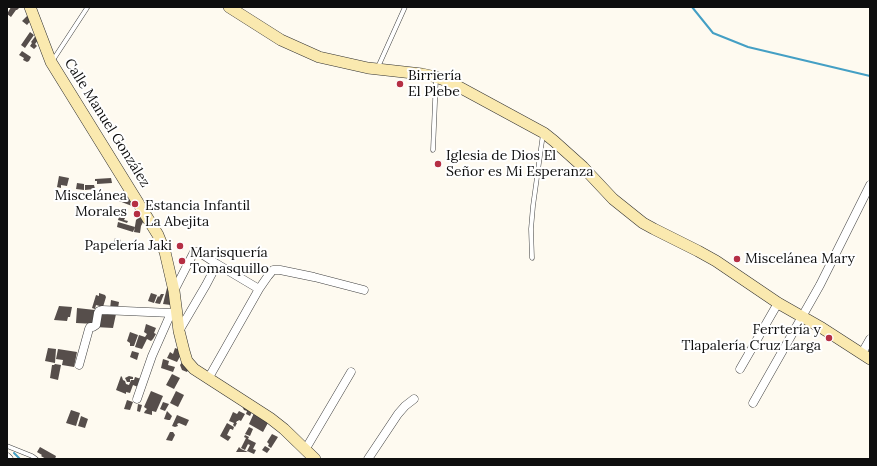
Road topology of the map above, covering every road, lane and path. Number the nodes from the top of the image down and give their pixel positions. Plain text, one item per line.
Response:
1 (30, 7) edge
2 (229, 7) edge
3 (405, 7) edge
4 (87, 8) dead end
5 (51, 62) junction
6 (377, 69) junction
7 (436, 77) junction
8 (544, 133) junction
9 (433, 150) dead end
10 (870, 185) edge
11 (532, 258) dead end
12 (217, 264) junction
13 (259, 289) junction
14 (364, 290) dead end
15 (174, 291) junction
16 (778, 303) junction
17 (174, 313) junction
18 (802, 317) junction
19 (179, 331) junction
20 (870, 339) edge
21 (866, 356) edge
22 (79, 365) dead end
23 (740, 369) dead end
24 (351, 372) dead end
25 (208, 379) junction
26 (137, 399) dead end
27 (414, 399) dead end
28 (753, 403) dead end
29 (7, 446) edge
30 (305, 450) junction
31 (36, 459) edge
32 (314, 459) edge
33 (368, 459) edge

1 - 5 main road, Calle Manuel González
2 - 6 main road
3 - 6 lane
4 - 5 lane
5 - 15 main road, Calle Manuel González
6 - 7 main road
7 - 8 main road
7 - 9 lane
8 - 11 lane
8 - 16 main road
10 - 18 street
12 - 13 street
12 - 15 street
12 - 19 street
13 - 14 street
13 - 25 street
15 - 17 main road, Calle Manuel González
16 - 18 main road
16 - 23 street
17 - 19 main road, Calle Manuel González
17 - 22 street
17 - 26 street
18 - 21 main road
18 - 28 street
19 - 25 main road, Calle Manuel González
20 - 21 street
24 - 30 street
25 - 30 main road, Calle Manuel González
27 - 33 street
29 - 31 lane
30 - 32 main road, Calle Manuel González

